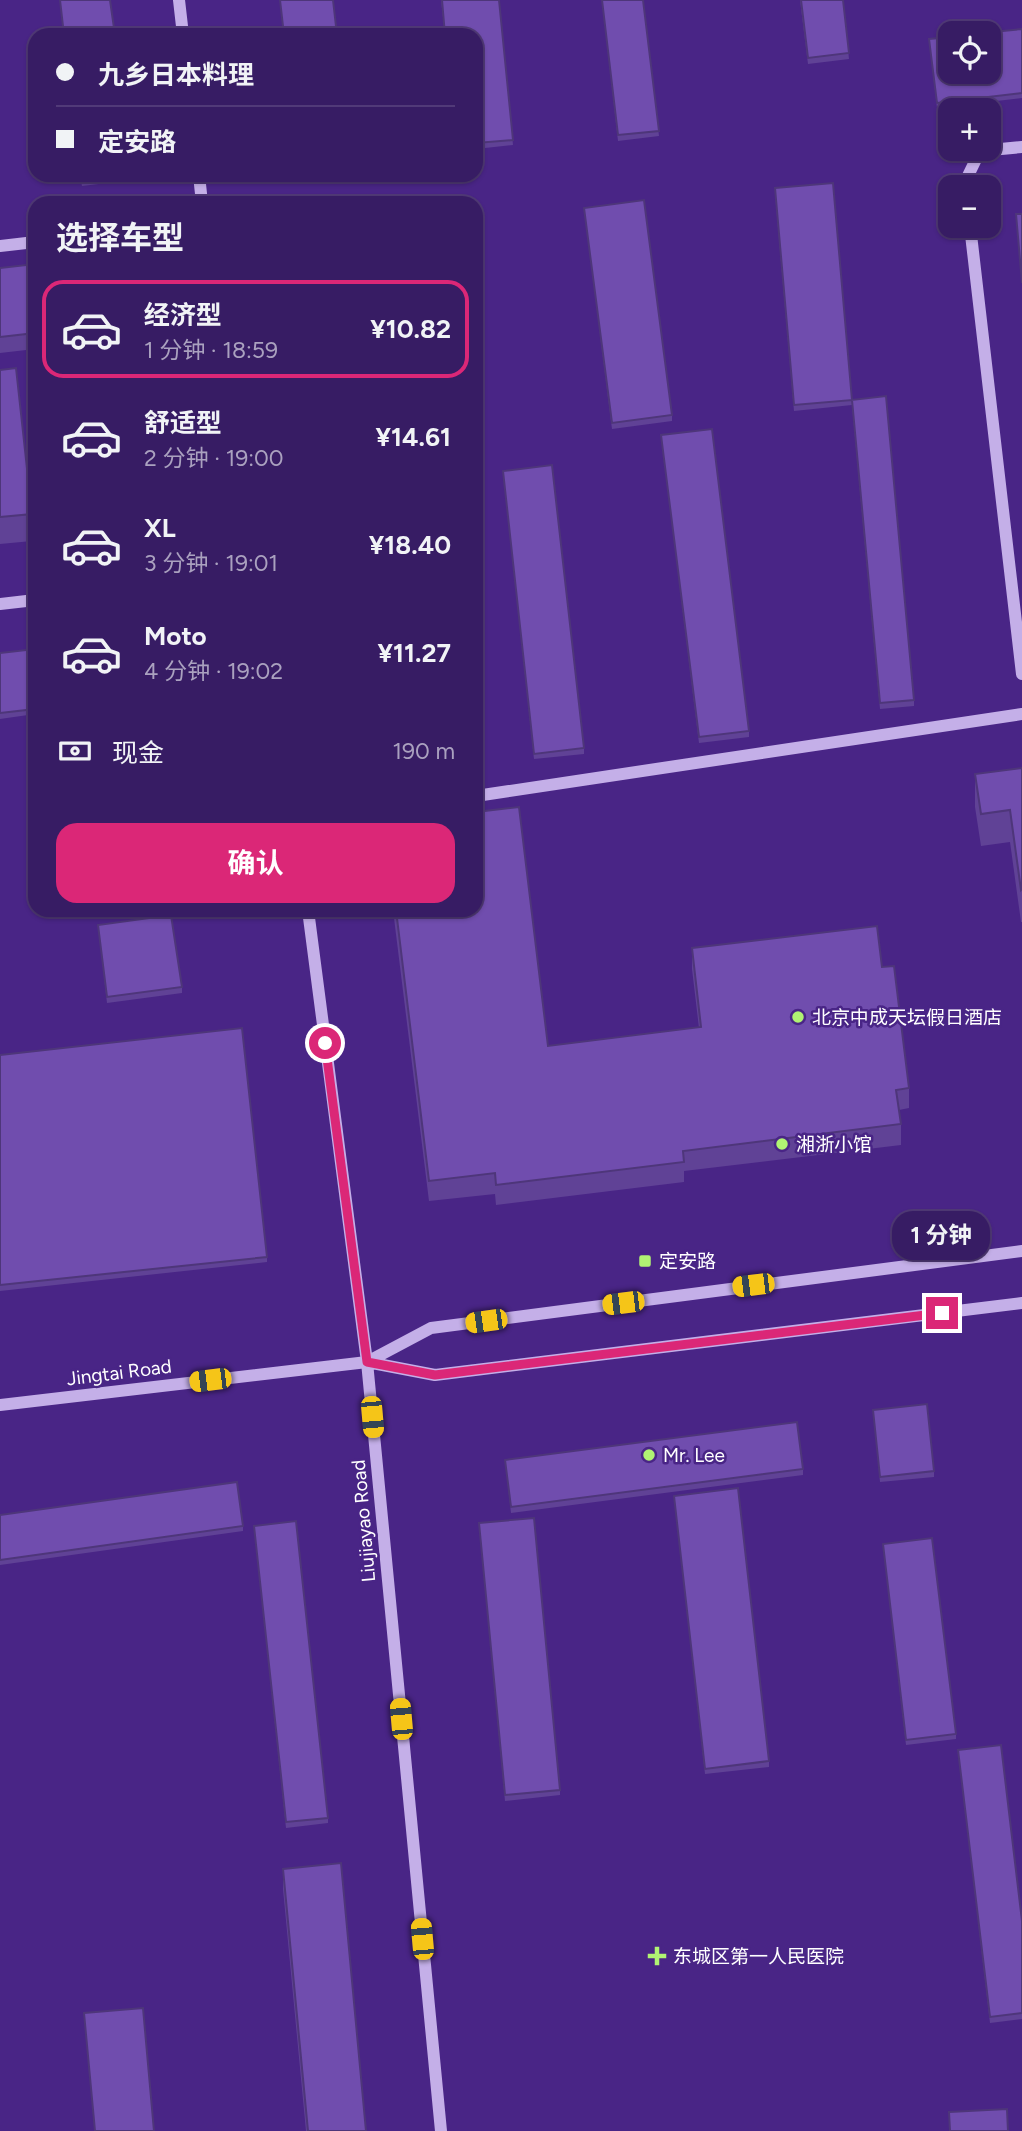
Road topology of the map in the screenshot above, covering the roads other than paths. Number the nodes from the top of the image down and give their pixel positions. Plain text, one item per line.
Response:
1 (179, 0) edge
2 (182, 28) edge
3 (1022, 147) edge
4 (968, 175) edge
5 (971, 238) edge
6 (28, 243) edge
7 (0, 246) edge
8 (28, 601) edge
9 (0, 604) edge
10 (1022, 674) edge
11 (1022, 714) edge
12 (483, 795) edge
13 (309, 917) edge
14 (1022, 1251) edge
15 (1022, 1303) edge
16 (367, 1362) junction
17 (0, 1405) edge
18 (441, 2131) edge

1 - 2 street
3 - 4 street
5 - 10 street
6 - 7 street
8 - 9 street
11 - 12 street
13 - 16 street, Liujiayao Road
14 - 16 street
15 - 16 street
16 - 17 street, Jingtai Road
16 - 18 street, Liujiayao Road

